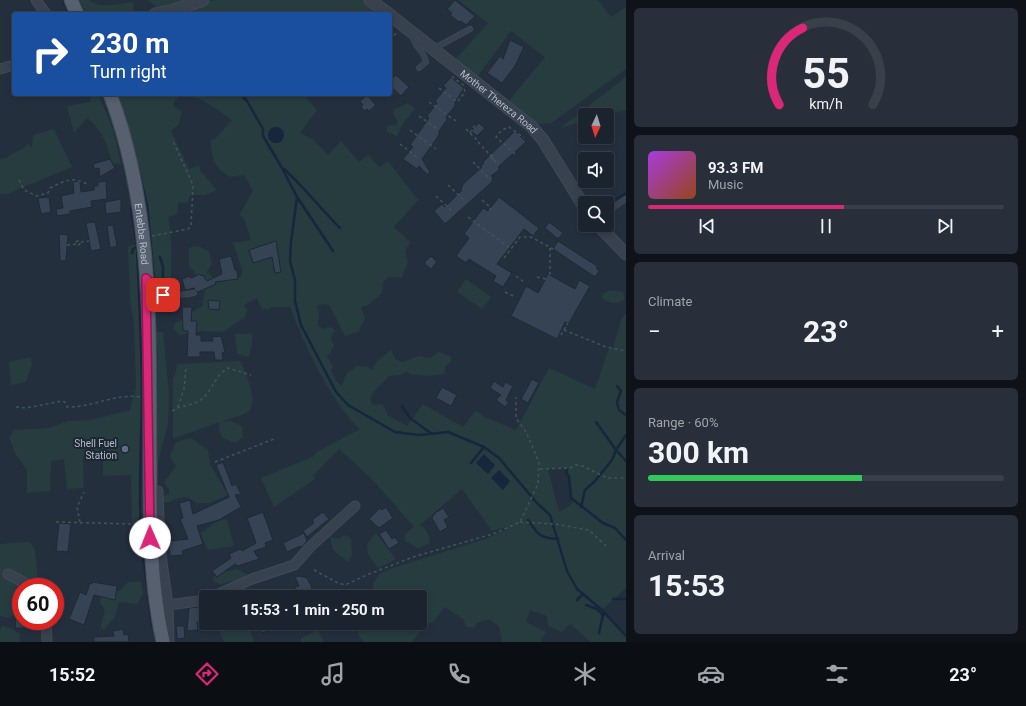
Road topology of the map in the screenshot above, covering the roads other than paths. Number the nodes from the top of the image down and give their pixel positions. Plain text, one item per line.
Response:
1 (36, 0) edge
2 (71, 0) edge
3 (199, 1) edge
4 (373, 1) edge
5 (45, 12) edge
6 (76, 12) edge
7 (164, 12) edge
8 (387, 12) edge
9 (392, 16) edge
10 (470, 29) dead end
11 (412, 32) junction
12 (433, 49) junction
13 (12, 66) edge
14 (420, 68) dead end
15 (0, 69) edge
16 (111, 96) edge
17 (578, 196) edge
18 (626, 199) edge
19 (614, 207) edge
20 (605, 232) edge
21 (626, 254) edge
22 (146, 278) junction
23 (194, 293) dead end
24 (158, 491) dead end
25 (355, 506) dead end
26 (8, 574) dead end
27 (16, 578) edge
28 (228, 590) edge
29 (199, 601) edge
30 (168, 605) junction
31 (46, 630) edge
32 (47, 642) edge
33 (163, 642) edge
34 (169, 642) edge

1 - 5 street
2 - 6 main road
3 - 7 street
4 - 8 street, Mother Thereza Road
9 - 11 street, Mother Thereza Road
10 - 12 lane
11 - 12 street, Mother Thereza Road
11 - 14 lane
12 - 17 street, Mother Thereza Road
13 - 15 street
16 - 22 main road, Entebbe Road
18 - 19 lane
20 - 21 street
22 - 23 lane
22 - 33 main road, Entebbe Road
24 - 30 street
25 - 28 street
26 - 27 street
29 - 30 street
30 - 34 street
31 - 32 street

